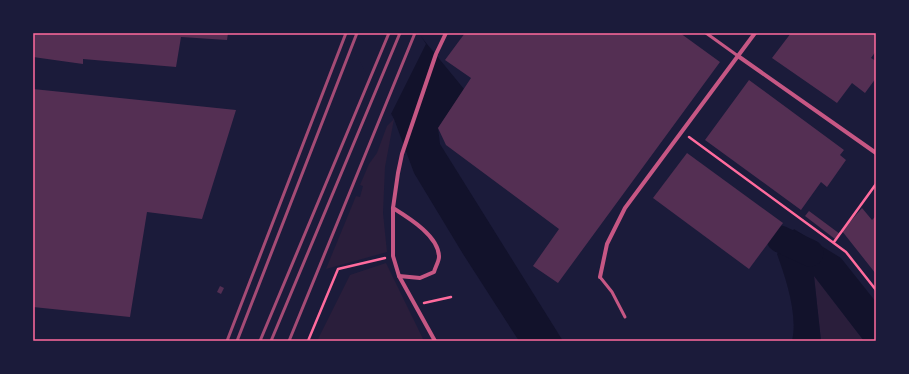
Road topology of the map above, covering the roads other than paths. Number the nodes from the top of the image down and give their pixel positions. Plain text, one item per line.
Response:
1 (446, 33) edge
2 (706, 33) edge
3 (755, 33) edge
4 (738, 56) junction
5 (876, 146) edge
6 (874, 152) edge
7 (393, 208) junction
8 (399, 276) junction
9 (600, 277) joint
10 (625, 317) dead end
11 (435, 341) edge

1 - 7 street
2 - 4 lane
3 - 4 street
4 - 6 street
4 - 9 street
5 - 6 lane
7 - 8 street
7 - 8 street
8 - 11 street
9 - 10 lane

